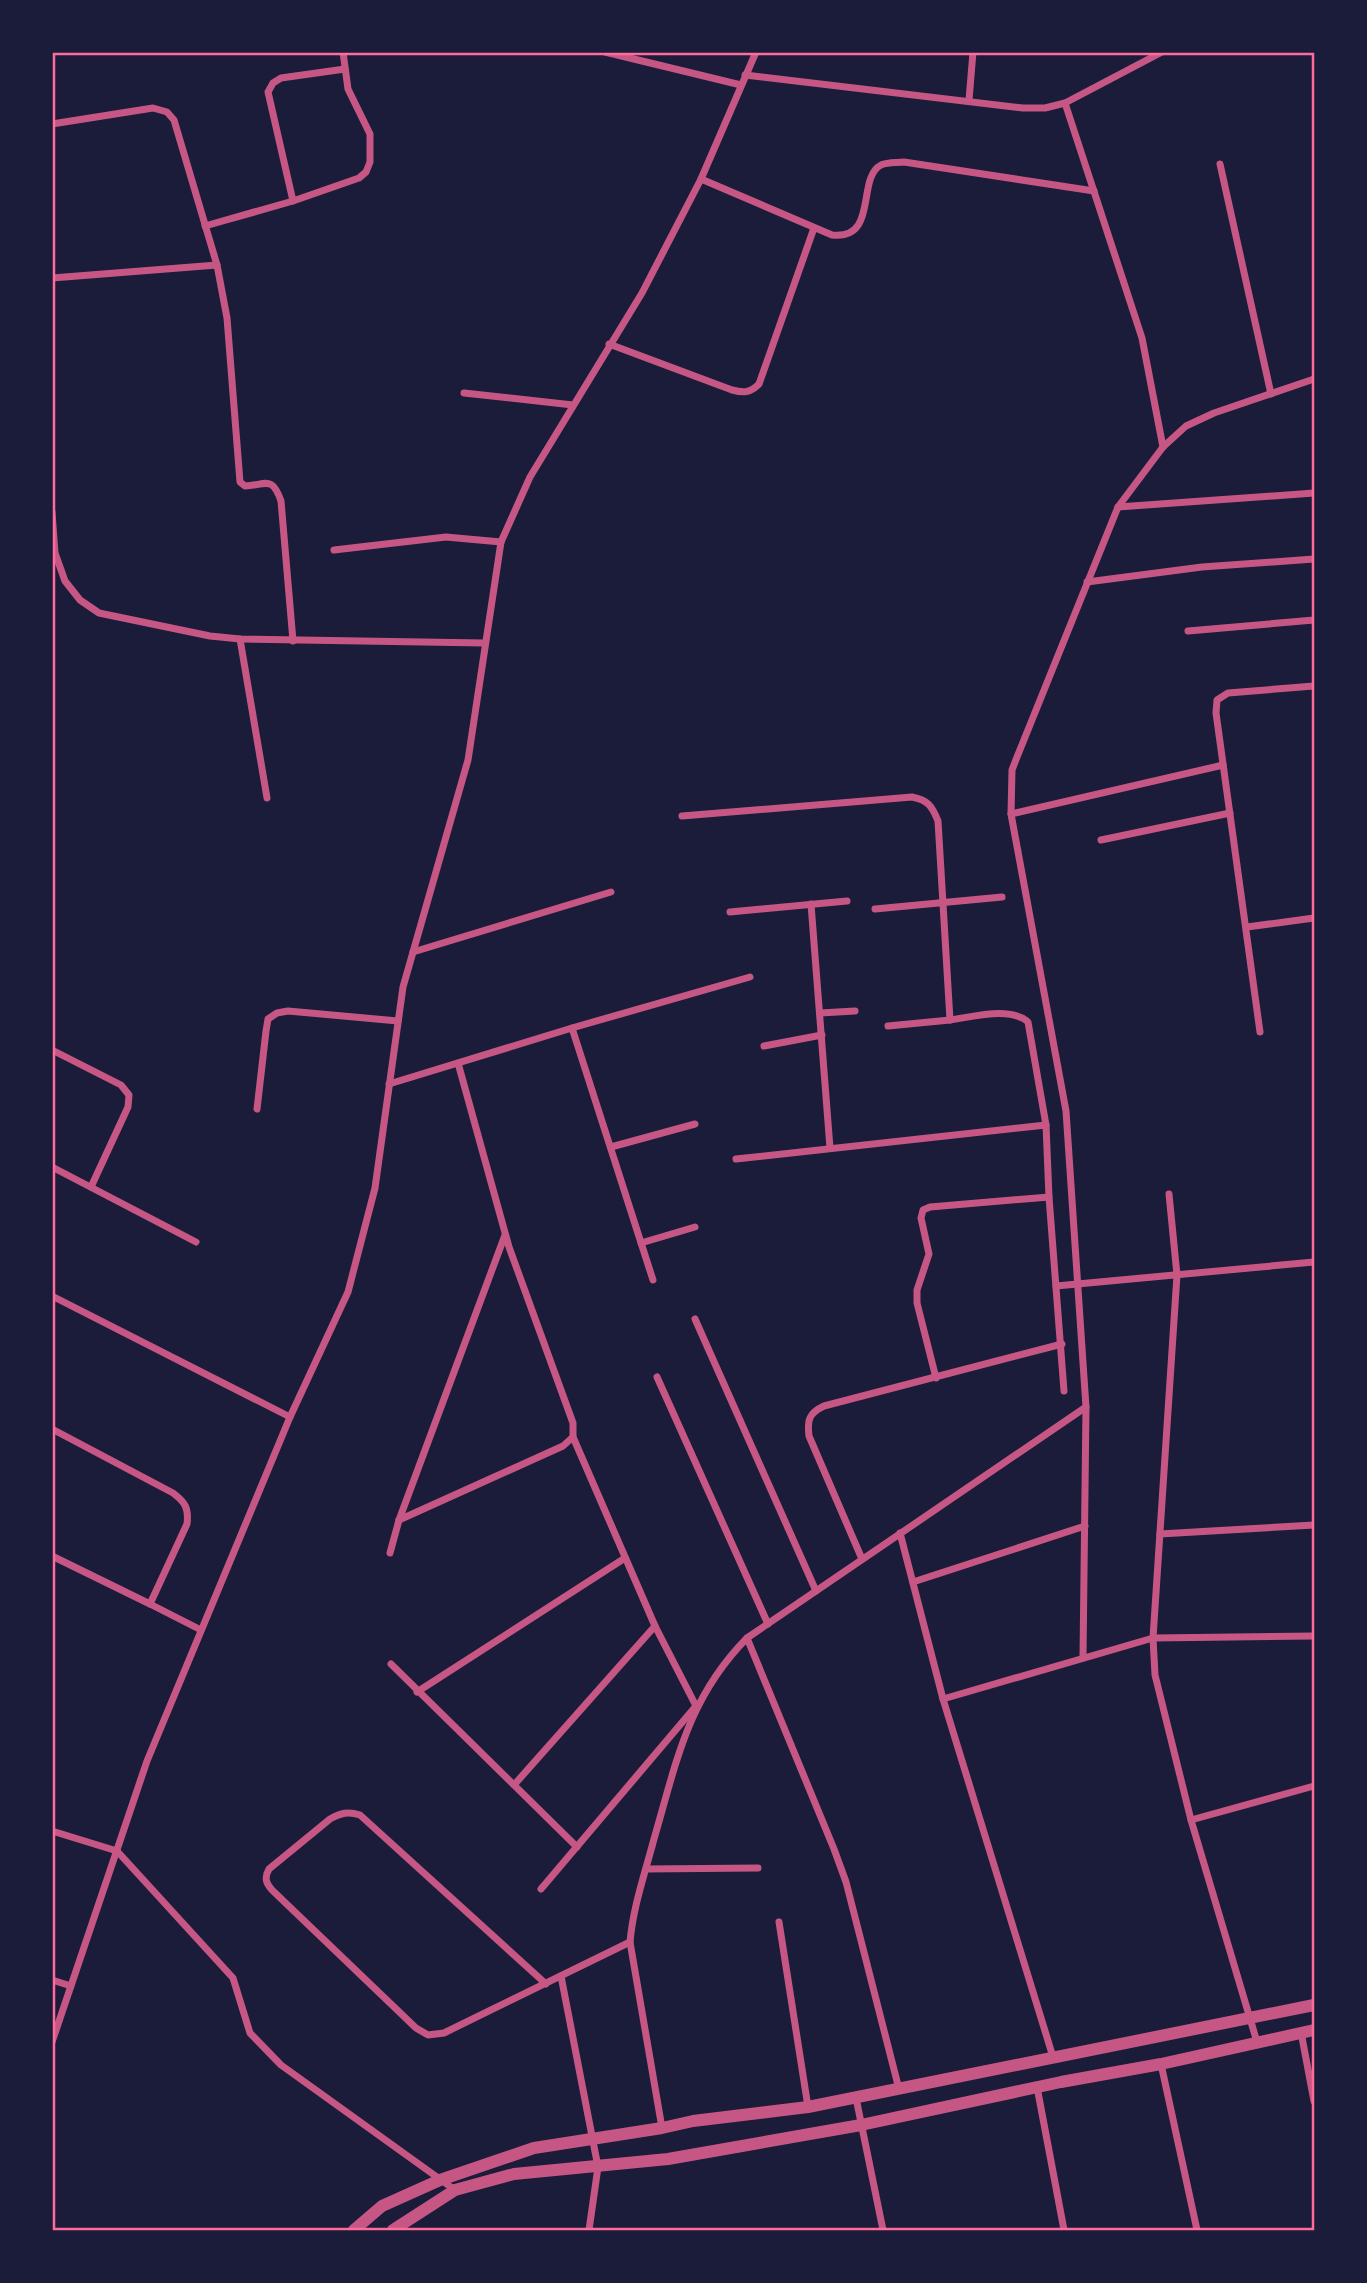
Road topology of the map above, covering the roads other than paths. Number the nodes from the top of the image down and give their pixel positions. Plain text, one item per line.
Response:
1 (343, 52) edge
2 (604, 52) edge
3 (756, 52) edge
4 (973, 52) edge
5 (1162, 52) edge
6 (345, 69) junction
7 (745, 75) junction
8 (741, 85) junction
9 (969, 100) junction
10 (1065, 103) junction
11 (52, 124) edge
12 (1220, 164) dead end
13 (701, 179) junction
14 (1094, 191) junction
15 (293, 201) junction
16 (205, 226) junction
17 (814, 228) junction
18 (217, 265) junction
19 (52, 278) edge
20 (609, 344) junction
21 (1314, 379) edge
22 (464, 393) dead end
23 (1271, 394) junction
24 (573, 405) junction
25 (1163, 447) junction
26 (1314, 493) edge
27 (1118, 507) junction
28 (52, 512) edge
29 (501, 542) junction
30 (334, 550) dead end
31 (1314, 559) edge
32 (52, 581) edge
33 (65, 581) junction
34 (1087, 582) junction
35 (1314, 620) edge
36 (1188, 631) dead end
37 (240, 639) junction
38 (293, 640) junction
39 (484, 643) junction
40 (1314, 685) edge
41 (1223, 765) junction
42 (267, 798) dead end
43 (1230, 813) junction
44 (1011, 814) junction
45 (682, 816) dead end
46 (1101, 841) dead end
47 (611, 892) dead end
48 (1002, 897) dead end
49 (847, 901) dead end
50 (943, 903) junction
51 (811, 904) junction
52 (875, 909) dead end
53 (730, 912) dead end
54 (1314, 918) edge
55 (1247, 927) junction
56 (413, 952) junction
57 (750, 977) dead end
58 (855, 1011) dead end
59 (820, 1013) junction
60 (950, 1020) junction
61 (398, 1021) junction
62 (888, 1026) dead end
63 (572, 1028) junction
64 (1260, 1032) dead end
65 (822, 1035) junction
66 (764, 1046) dead end
67 (52, 1050) edge
68 (458, 1063) junction
69 (389, 1084) junction
70 (257, 1109) dead end
71 (695, 1124) dead end
72 (1046, 1125) junction
73 (611, 1147) junction
74 (830, 1148) junction
75 (736, 1159) dead end
76 (52, 1167) edge
77 (91, 1187) junction
78 (1169, 1194) dead end
79 (1049, 1197) junction
80 (695, 1227) dead end
81 (505, 1234) junction
82 (197, 1242) dead end
83 (641, 1243) junction
84 (1314, 1262) edge
85 (1178, 1275) junction
86 (653, 1280) dead end
87 (1079, 1284) junction
88 (1056, 1286) junction
89 (52, 1296) edge
90 (695, 1319) dead end
91 (1062, 1344) junction
92 (657, 1377) dead end
93 (936, 1378) junction
94 (1064, 1391) dead end
95 (1086, 1406) junction
96 (290, 1417) junction
97 (52, 1429) edge
98 (573, 1437) junction
99 (399, 1520) junction
100 (1314, 1525) edge
101 (1085, 1526) junction
102 (901, 1533) junction
103 (1160, 1534) junction
104 (390, 1553) dead end
105 (52, 1556) edge
106 (625, 1558) junction
107 (862, 1559) junction
108 (913, 1582) junction
109 (816, 1591) junction
110 (150, 1604) junction
111 (768, 1624) junction
112 (655, 1626) junction
113 (201, 1630) junction
114 (1314, 1636) edge
115 (747, 1638) junction
116 (1153, 1638) junction
117 (1083, 1658) junction
118 (391, 1664) dead end
119 (417, 1692) junction
120 (943, 1699) junction
121 (696, 1706) junction
122 (514, 1785) junction
123 (1314, 1786) edge
124 (1191, 1820) junction
125 (52, 1831) edge
126 (577, 1847) junction
127 (117, 1851) junction
128 (758, 1868) dead end
129 (646, 1869) junction
130 (541, 1889) dead end
131 (779, 1922) dead end
132 (630, 1942) junction
133 (561, 1976) junction
134 (52, 1980) edge
135 (546, 1984) junction
136 (71, 1986) junction
137 (1314, 2005) edge
138 (1250, 2018) junction
139 (1314, 2030) edge
140 (1301, 2032) junction
141 (52, 2042) edge
142 (1257, 2042) junction
143 (1053, 2057) junction
144 (1161, 2064) junction
145 (1037, 2087) junction
146 (899, 2089) junction
147 (856, 2098) junction
148 (1314, 2101) edge
149 (808, 2107) junction
150 (862, 2125) junction
151 (662, 2128) junction
152 (592, 2139) junction
153 (598, 2167) junction
154 (440, 2179) junction
155 (455, 2190) junction
156 (354, 2231) edge
157 (393, 2231) edge
158 (589, 2231) edge
159 (883, 2231) edge
160 (1064, 2231) edge
161 (1197, 2231) edge

1 - 6 street
2 - 8 street
3 - 7 street
4 - 9 street
5 - 10 street
6 - 15 street
6 - 15 street
7 - 8 street
7 - 9 street
8 - 13 street
9 - 10 street
10 - 14 street
11 - 16 street
12 - 23 street
13 - 17 street
13 - 20 street
14 - 17 street
14 - 25 street
15 - 16 street
16 - 18 street
17 - 20 street
18 - 19 street
18 - 38 street
20 - 24 street
21 - 23 street
22 - 24 street
23 - 25 street
24 - 29 street
25 - 27 street
26 - 27 street
27 - 34 street
28 - 33 street
29 - 30 street
29 - 39 street
31 - 34 street
32 - 33 street
33 - 37 street
34 - 44 street
35 - 36 street
37 - 38 street
37 - 42 street
38 - 39 street
39 - 56 street
40 - 41 street
41 - 43 street
41 - 44 street
43 - 46 street
43 - 55 street
44 - 87 street
45 - 50 street
47 - 56 street
48 - 50 street
49 - 51 street
50 - 52 street
50 - 60 street
51 - 53 street
51 - 59 street
54 - 55 street
55 - 64 street
56 - 61 street
57 - 63 street
58 - 59 street
59 - 65 street
60 - 62 street
60 - 72 street
61 - 69 street
61 - 70 street
63 - 68 street
63 - 73 street
65 - 66 street
65 - 74 street
67 - 77 street
68 - 69 street
68 - 81 street
69 - 96 street
71 - 73 street
72 - 74 street
72 - 79 street
73 - 83 street
74 - 75 street
76 - 77 street
77 - 82 street
78 - 85 street
79 - 88 street
79 - 93 street
80 - 83 street
81 - 98 street
81 - 99 street
83 - 86 street
84 - 85 street
85 - 87 street
85 - 103 street
87 - 88 street
87 - 95 street
88 - 91 street
89 - 96 street
90 - 109 street
91 - 93 street
91 - 94 street
92 - 111 street
93 - 107 street
95 - 101 street
95 - 102 street
96 - 113 street
97 - 110 street
98 - 99 street
98 - 106 street
99 - 104 street
100 - 103 street
101 - 108 street
101 - 117 street
102 - 107 street
102 - 108 street
103 - 116 street
105 - 110 street
106 - 112 street
106 - 119 street
107 - 109 street
108 - 120 street
109 - 111 street
110 - 113 street
111 - 115 street
112 - 121 street
112 - 122 street
113 - 127 street
114 - 116 street
115 - 121 street
115 - 146 street
116 - 117 street
116 - 124 street
117 - 120 street
118 - 119 street
119 - 122 street
120 - 143 street
121 - 126 street
121 - 129 street
122 - 126 street
123 - 124 street
124 - 138 street
125 - 127 street
126 - 130 street
127 - 136 street
127 - 154 street
128 - 129 street
129 - 132 street
131 - 149 street
132 - 133 street
132 - 151 street
133 - 135 street
133 - 152 street
134 - 136 street
135 - 135 street
136 - 141 street
137 - 138 street
138 - 142 street
138 - 143 street
139 - 140 street
140 - 142 street
140 - 148 street
142 - 144 street
143 - 146 street
144 - 145 street
144 - 161 street
145 - 150 street
145 - 160 street
146 - 147 street
147 - 149 street
147 - 150 street
149 - 151 street
150 - 153 street
150 - 159 street
151 - 152 street
152 - 153 street
152 - 154 street
153 - 155 street
153 - 158 street
154 - 155 street
154 - 156 street
155 - 157 street

